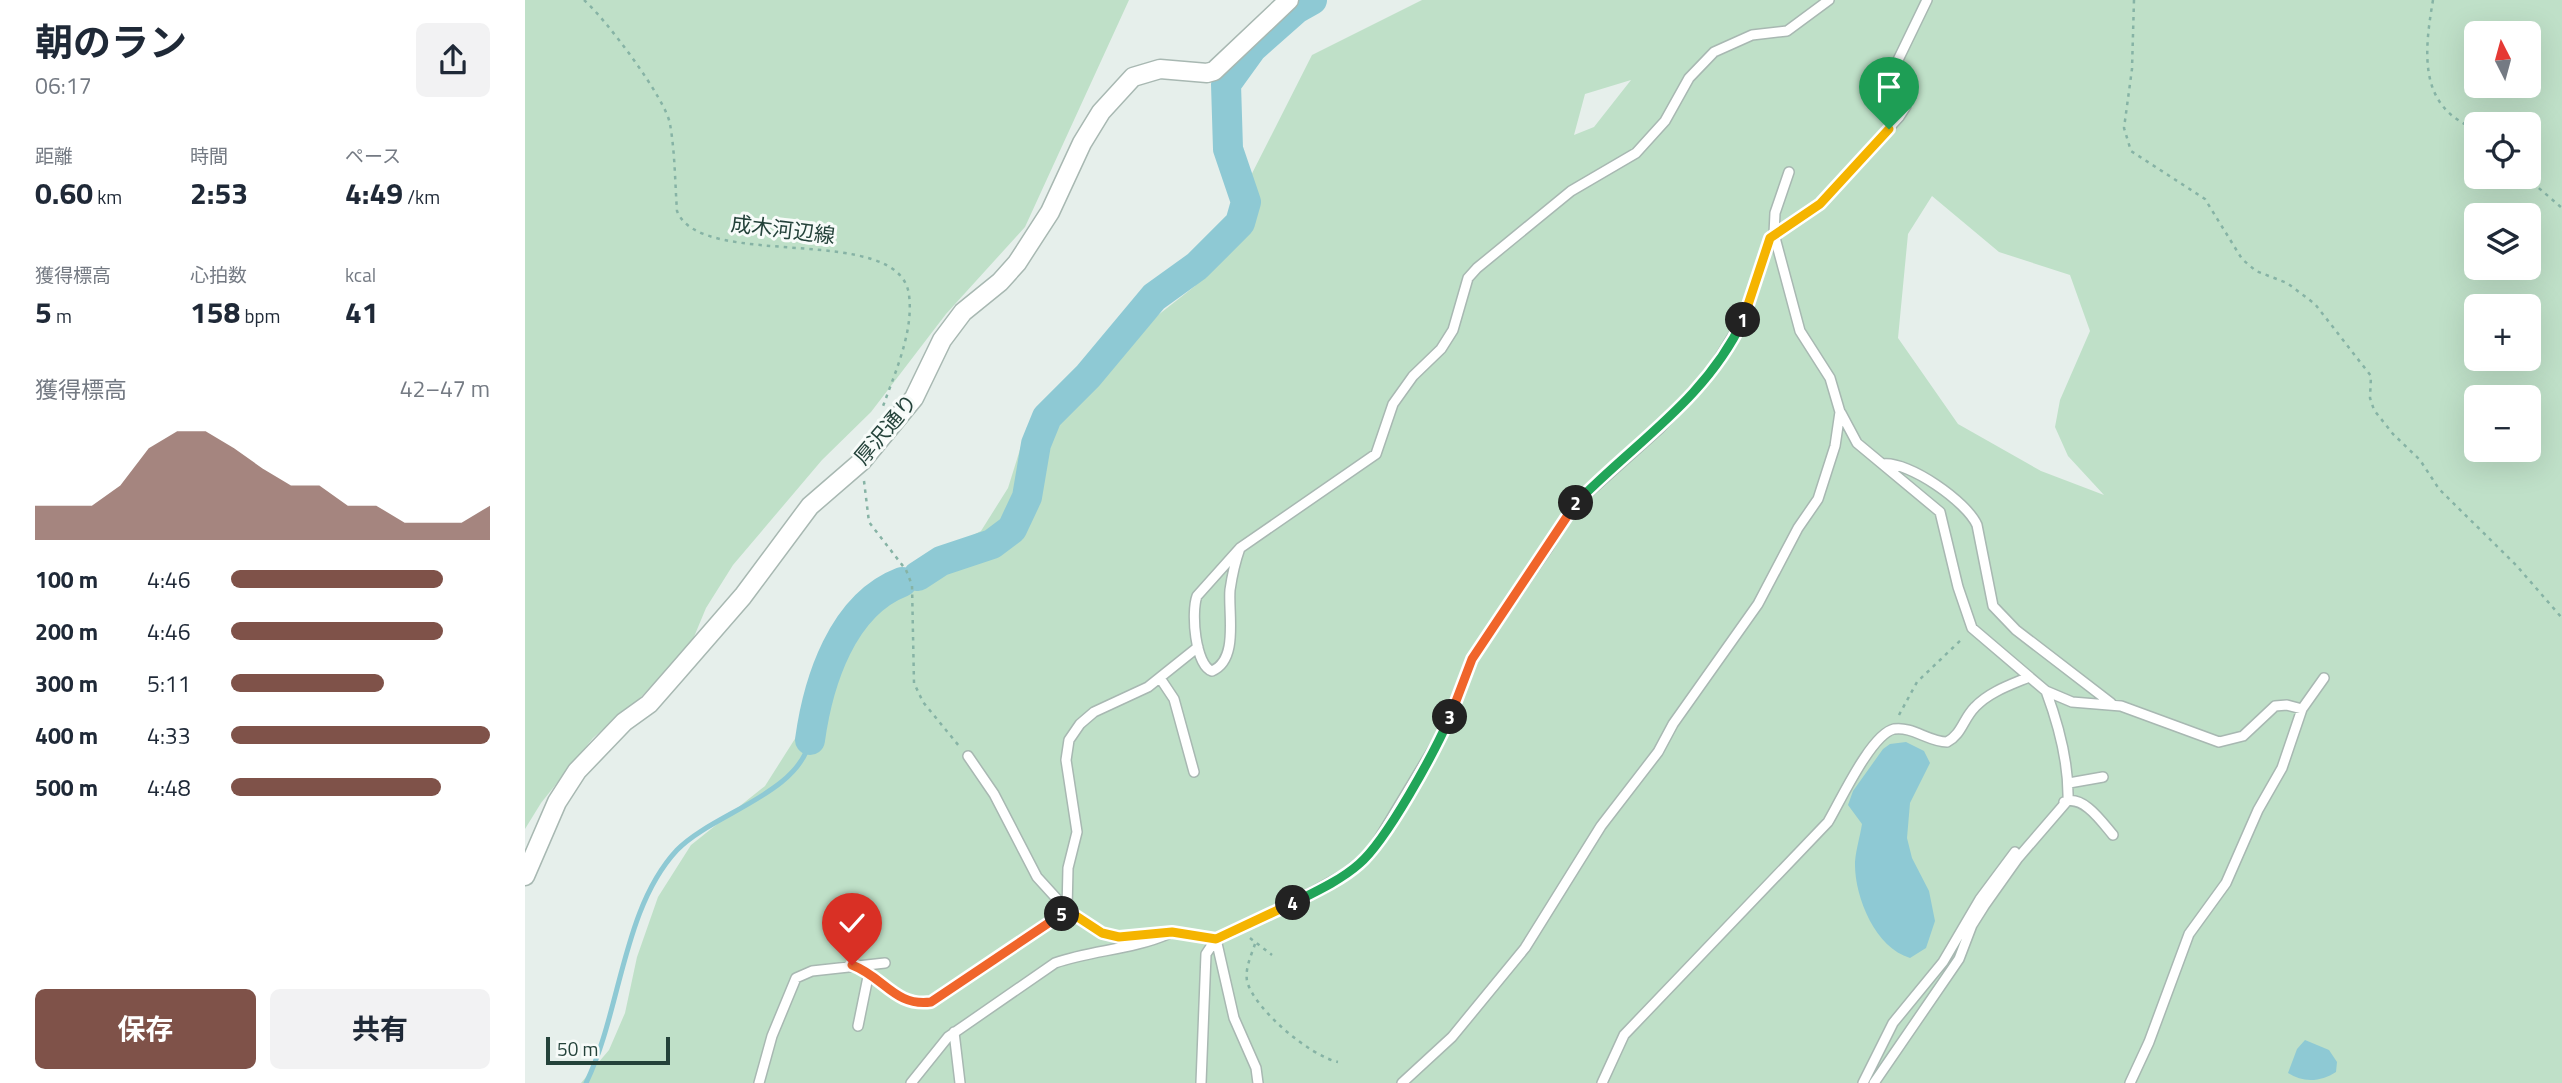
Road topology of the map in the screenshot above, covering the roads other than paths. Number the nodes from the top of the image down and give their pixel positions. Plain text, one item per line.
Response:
1 (1289, 0) edge
2 (1829, 0) edge
3 (1927, 0) edge
4 (1789, 172) dead end
5 (1774, 234) junction
6 (1840, 412) junction
7 (1882, 464) junction
8 (1240, 548) junction
9 (1198, 647) junction
10 (2029, 677) junction
11 (1160, 678) junction
12 (2324, 678) dead end
13 (2046, 691) junction
14 (2111, 703) junction
15 (2302, 709) junction
16 (968, 756) road end
17 (1194, 772) dead end
18 (2103, 777) dead end
19 (2069, 783) junction
20 (2068, 800) junction
21 (2113, 835) dead end
22 (525, 876) edge
23 (1067, 910) junction
24 (1172, 932) junction
25 (1216, 939) junction
26 (885, 963) dead end
27 (852, 965) junction
28 (870, 972) junction
29 (858, 1026) dead end
30 (954, 1032) junction
31 (759, 1083) edge
32 (911, 1083) edge
33 (960, 1083) edge
34 (1201, 1083) edge
35 (1258, 1083) edge
36 (1402, 1083) edge
37 (1602, 1083) edge
38 (1863, 1083) edge
39 (1874, 1083) edge
40 (2130, 1083) edge

1 - 22 street, 厚沢通り
2 - 8 lane
3 - 5 lane
4 - 5 lane
5 - 6 lane
5 - 25 lane
6 - 7 lane
6 - 36 lane
7 - 10 lane
7 - 14 lane
8 - 9 lane
8 - 9 lane
9 - 11 lane
10 - 13 lane
10 - 37 lane
11 - 17 lane
11 - 23 lane
12 - 15 lane
13 - 14 lane
13 - 19 lane
14 - 15 lane
15 - 40 lane
16 - 23 lane
18 - 19 lane
19 - 20 lane
20 - 21 lane
20 - 38 lane
20 - 39 lane
23 - 24 lane
23 - 28 lane
24 - 25 lane
24 - 30 lane
25 - 34 lane
25 - 35 lane
26 - 27 lane
27 - 28 lane
27 - 31 lane
28 - 29 lane
30 - 32 lane
30 - 33 lane

